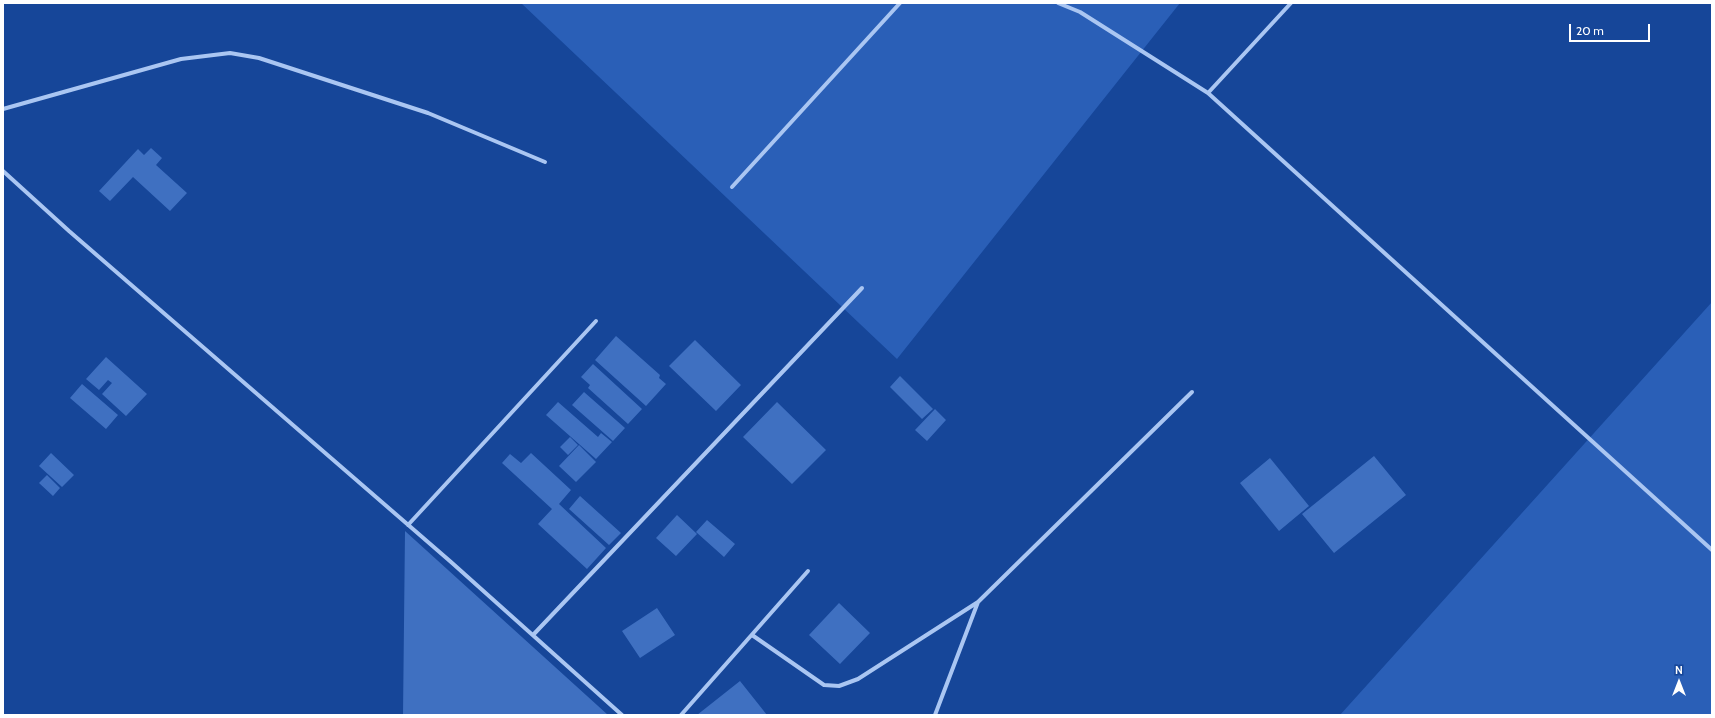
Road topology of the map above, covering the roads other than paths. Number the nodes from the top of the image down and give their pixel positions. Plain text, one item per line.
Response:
1 (900, 3) edge
2 (1058, 3) edge
3 (1291, 3) edge
4 (1208, 93) junction
5 (3, 109) edge
6 (545, 162) dead end
7 (3, 172) edge
8 (732, 187) dead end
9 (862, 288) dead end
10 (596, 321) dead end
11 (1192, 392) dead end
12 (408, 525) junction
13 (1712, 550) edge
14 (808, 571) dead end
15 (978, 602) junction
16 (752, 635) junction
17 (533, 636) junction
18 (622, 715) edge
19 (680, 715) edge
20 (936, 715) edge

1 - 8 street
2 - 4 street
3 - 4 street
4 - 13 street
5 - 6 street
7 - 12 street
9 - 17 street
10 - 12 street
11 - 15 street
12 - 17 street
14 - 16 street
15 - 16 street
15 - 20 street
16 - 19 street
17 - 18 street

